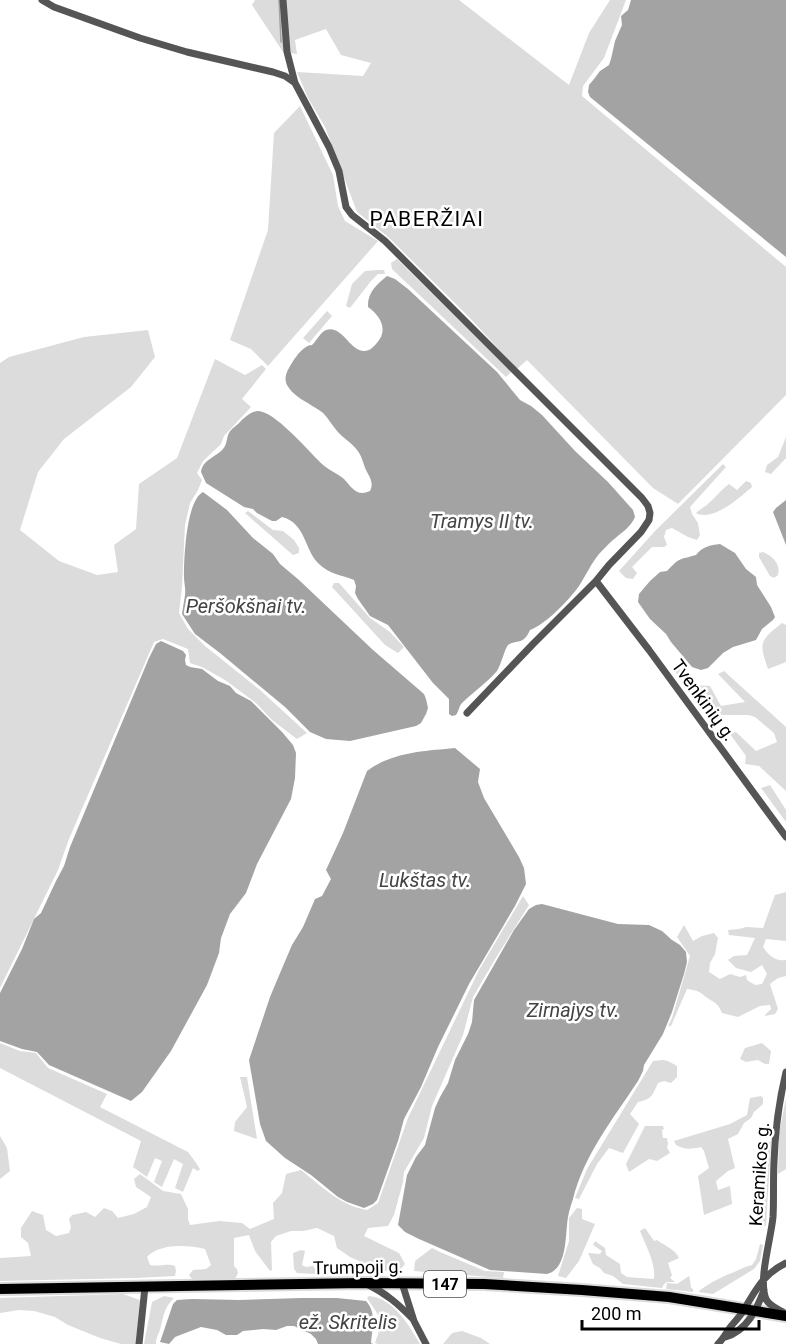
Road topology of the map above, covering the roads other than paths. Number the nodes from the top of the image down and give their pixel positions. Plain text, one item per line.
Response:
1 (42, 0) edge
2 (283, 0) edge
3 (295, 83) junction
4 (596, 581) junction
5 (467, 713) dead end
6 (786, 837) edge
7 (786, 1072) edge
8 (786, 1263) edge
9 (764, 1278) junction
10 (364, 1283) junction
11 (402, 1283) junction
12 (145, 1287) junction
13 (0, 1289) edge
14 (764, 1290) junction
15 (395, 1301) junction
16 (750, 1310) junction
17 (786, 1315) edge
18 (414, 1321) junction
19 (139, 1344) edge
20 (426, 1344) edge
21 (718, 1344) edge

1 - 3 street
2 - 3 street
3 - 4 street
4 - 5 street
4 - 6 street, Tvenkinių g.
7 - 9 street, Keramikos g.
8 - 9 street
9 - 14 street, Keramikos g.
9 - 16 street
10 - 11 main road, Trumpoji g. / 147
10 - 12 main road, Trumpoji g. / 147
10 - 15 street
11 - 15 street
11 - 16 main road, Trumpoji g. / 147
11 - 18 street
12 - 13 main road, Trumpoji g. / 147
12 - 19 street
14 - 16 street
14 - 17 street
15 - 18 street
16 - 17 main road, Trumpoji g. / 147
16 - 21 street
18 - 20 street

